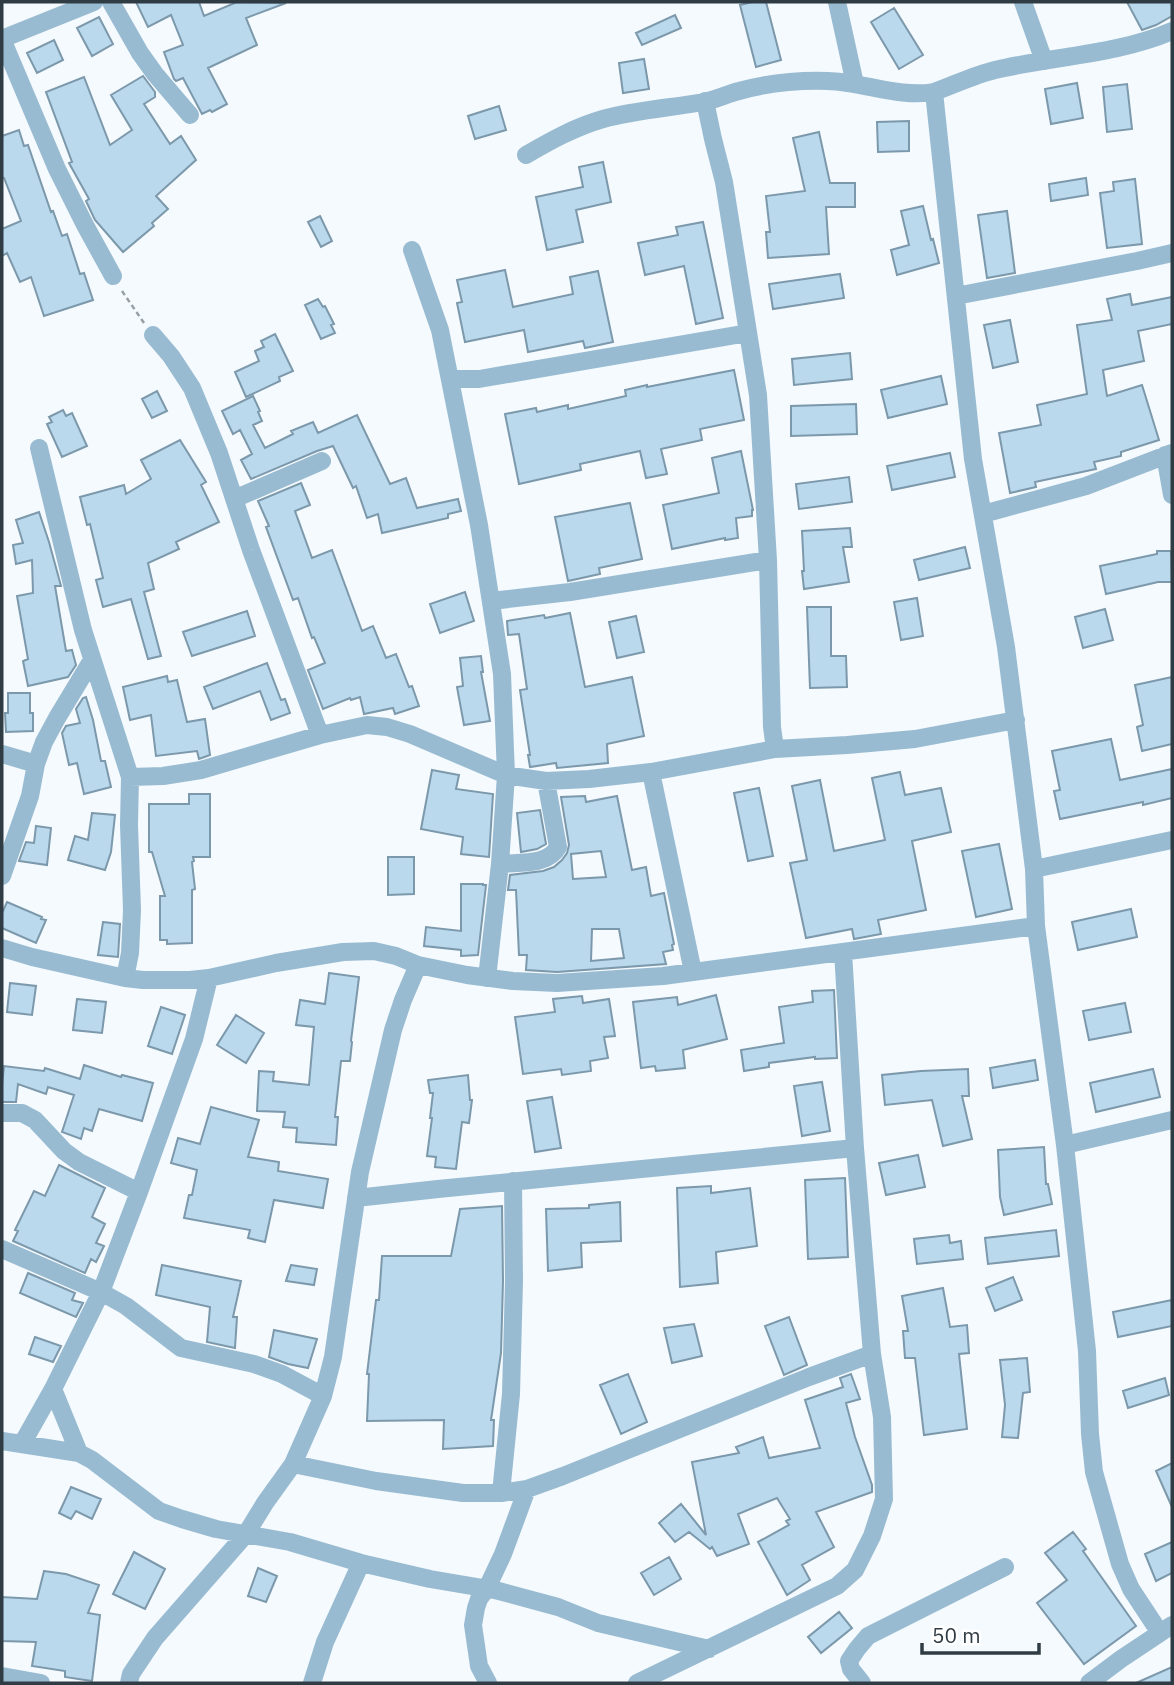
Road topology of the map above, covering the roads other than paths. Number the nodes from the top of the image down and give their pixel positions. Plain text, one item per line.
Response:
1 (94, 2) edge
2 (111, 2) edge
3 (837, 2) edge
4 (1023, 2) edge
5 (1172, 31) edge
6 (2, 39) edge
7 (1044, 61) junction
8 (855, 84) junction
9 (934, 92) junction
10 (705, 101) junction
11 (190, 115) dead end
12 (526, 155) dead end
13 (412, 250) dead end
14 (1172, 253) edge
15 (113, 276) road end
16 (956, 296) junction
17 (748, 332) junction
18 (153, 335) road end
19 (450, 379) junction
20 (39, 448) dead end
21 (1169, 454) edge
22 (322, 461) dead end
23 (1172, 495) edge
24 (234, 499) junction
25 (983, 514) junction
26 (768, 560) junction
27 (491, 601) junction
28 (92, 660) junction
29 (1016, 720) junction
30 (320, 735) junction
31 (775, 749) junction
32 (2, 754) edge
33 (36, 764) junction
34 (651, 772) junction
35 (506, 775) junction
36 (130, 777) junction
37 (545, 781) junction
38 (1172, 840) edge
39 (500, 864) junction
40 (1034, 869) junction
41 (2, 876) edge
42 (1037, 926) junction
43 (2, 948) edge
44 (843, 953) junction
45 (418, 965) junction
46 (693, 972) junction
47 (125, 978) junction
48 (209, 978) junction
49 (487, 978) junction
50 (2, 1113) edge
51 (1172, 1120) edge
52 (1065, 1145) junction
53 (855, 1148) junction
54 (513, 1181) junction
55 (139, 1192) junction
56 (356, 1198) junction
57 (2, 1249) edge
58 (101, 1292) junction
59 (872, 1354) junction
60 (53, 1389) junction
61 (323, 1396) junction
62 (2, 1441) edge
63 (22, 1444) junction
64 (79, 1453) junction
65 (293, 1464) junction
66 (527, 1489) junction
67 (501, 1493) junction
68 (246, 1534) junction
69 (362, 1563) junction
70 (1005, 1567) dead end
71 (487, 1588) junction
72 (1166, 1629) edge
73 (709, 1649) junction
74 (2, 1676) edge
75 (41, 1683) edge
76 (129, 1683) edge
77 (312, 1683) edge
78 (488, 1683) edge
79 (637, 1683) edge
80 (862, 1683) edge
81 (1089, 1683) edge

1 - 6 street
2 - 11 street
3 - 8 street
4 - 7 street
5 - 7 street
6 - 15 street
7 - 9 street
8 - 9 street
8 - 10 street
9 - 16 street
10 - 12 street
10 - 17 street
13 - 19 street
14 - 16 street
16 - 25 street
17 - 19 street
17 - 26 street
18 - 24 street
19 - 27 street
20 - 28 street
21 - 23 street
21 - 25 street
22 - 24 street
24 - 30 street
25 - 29 street
26 - 27 street
26 - 31 street
27 - 35 street
28 - 33 street
28 - 36 street
29 - 31 street
29 - 40 street
30 - 35 street
30 - 36 street
31 - 34 street
32 - 33 street
33 - 41 street
34 - 37 street
34 - 46 street
35 - 37 street
35 - 39 street
36 - 47 street
37 - 39 street
38 - 40 street
39 - 49 street
40 - 42 street
42 - 44 street
42 - 52 street
43 - 47 street
44 - 46 street
44 - 53 street
45 - 48 street
45 - 49 street
45 - 56 street
46 - 49 street
47 - 48 street
48 - 55 street
50 - 55 street
51 - 52 street
52 - 72 street
53 - 54 street
53 - 59 street
54 - 56 street
54 - 67 street
55 - 58 street
56 - 61 street
57 - 58 street
58 - 60 street
58 - 61 street
59 - 66 street
59 - 73 street
60 - 63 street
60 - 64 street
61 - 65 street
62 - 63 street
63 - 64 street
64 - 68 street
65 - 67 street
65 - 68 street
66 - 67 street
66 - 71 street
68 - 69 street
68 - 76 street
69 - 71 street
69 - 77 street
70 - 80 street
71 - 73 street
71 - 78 street
72 - 81 street
73 - 79 street
74 - 75 street

